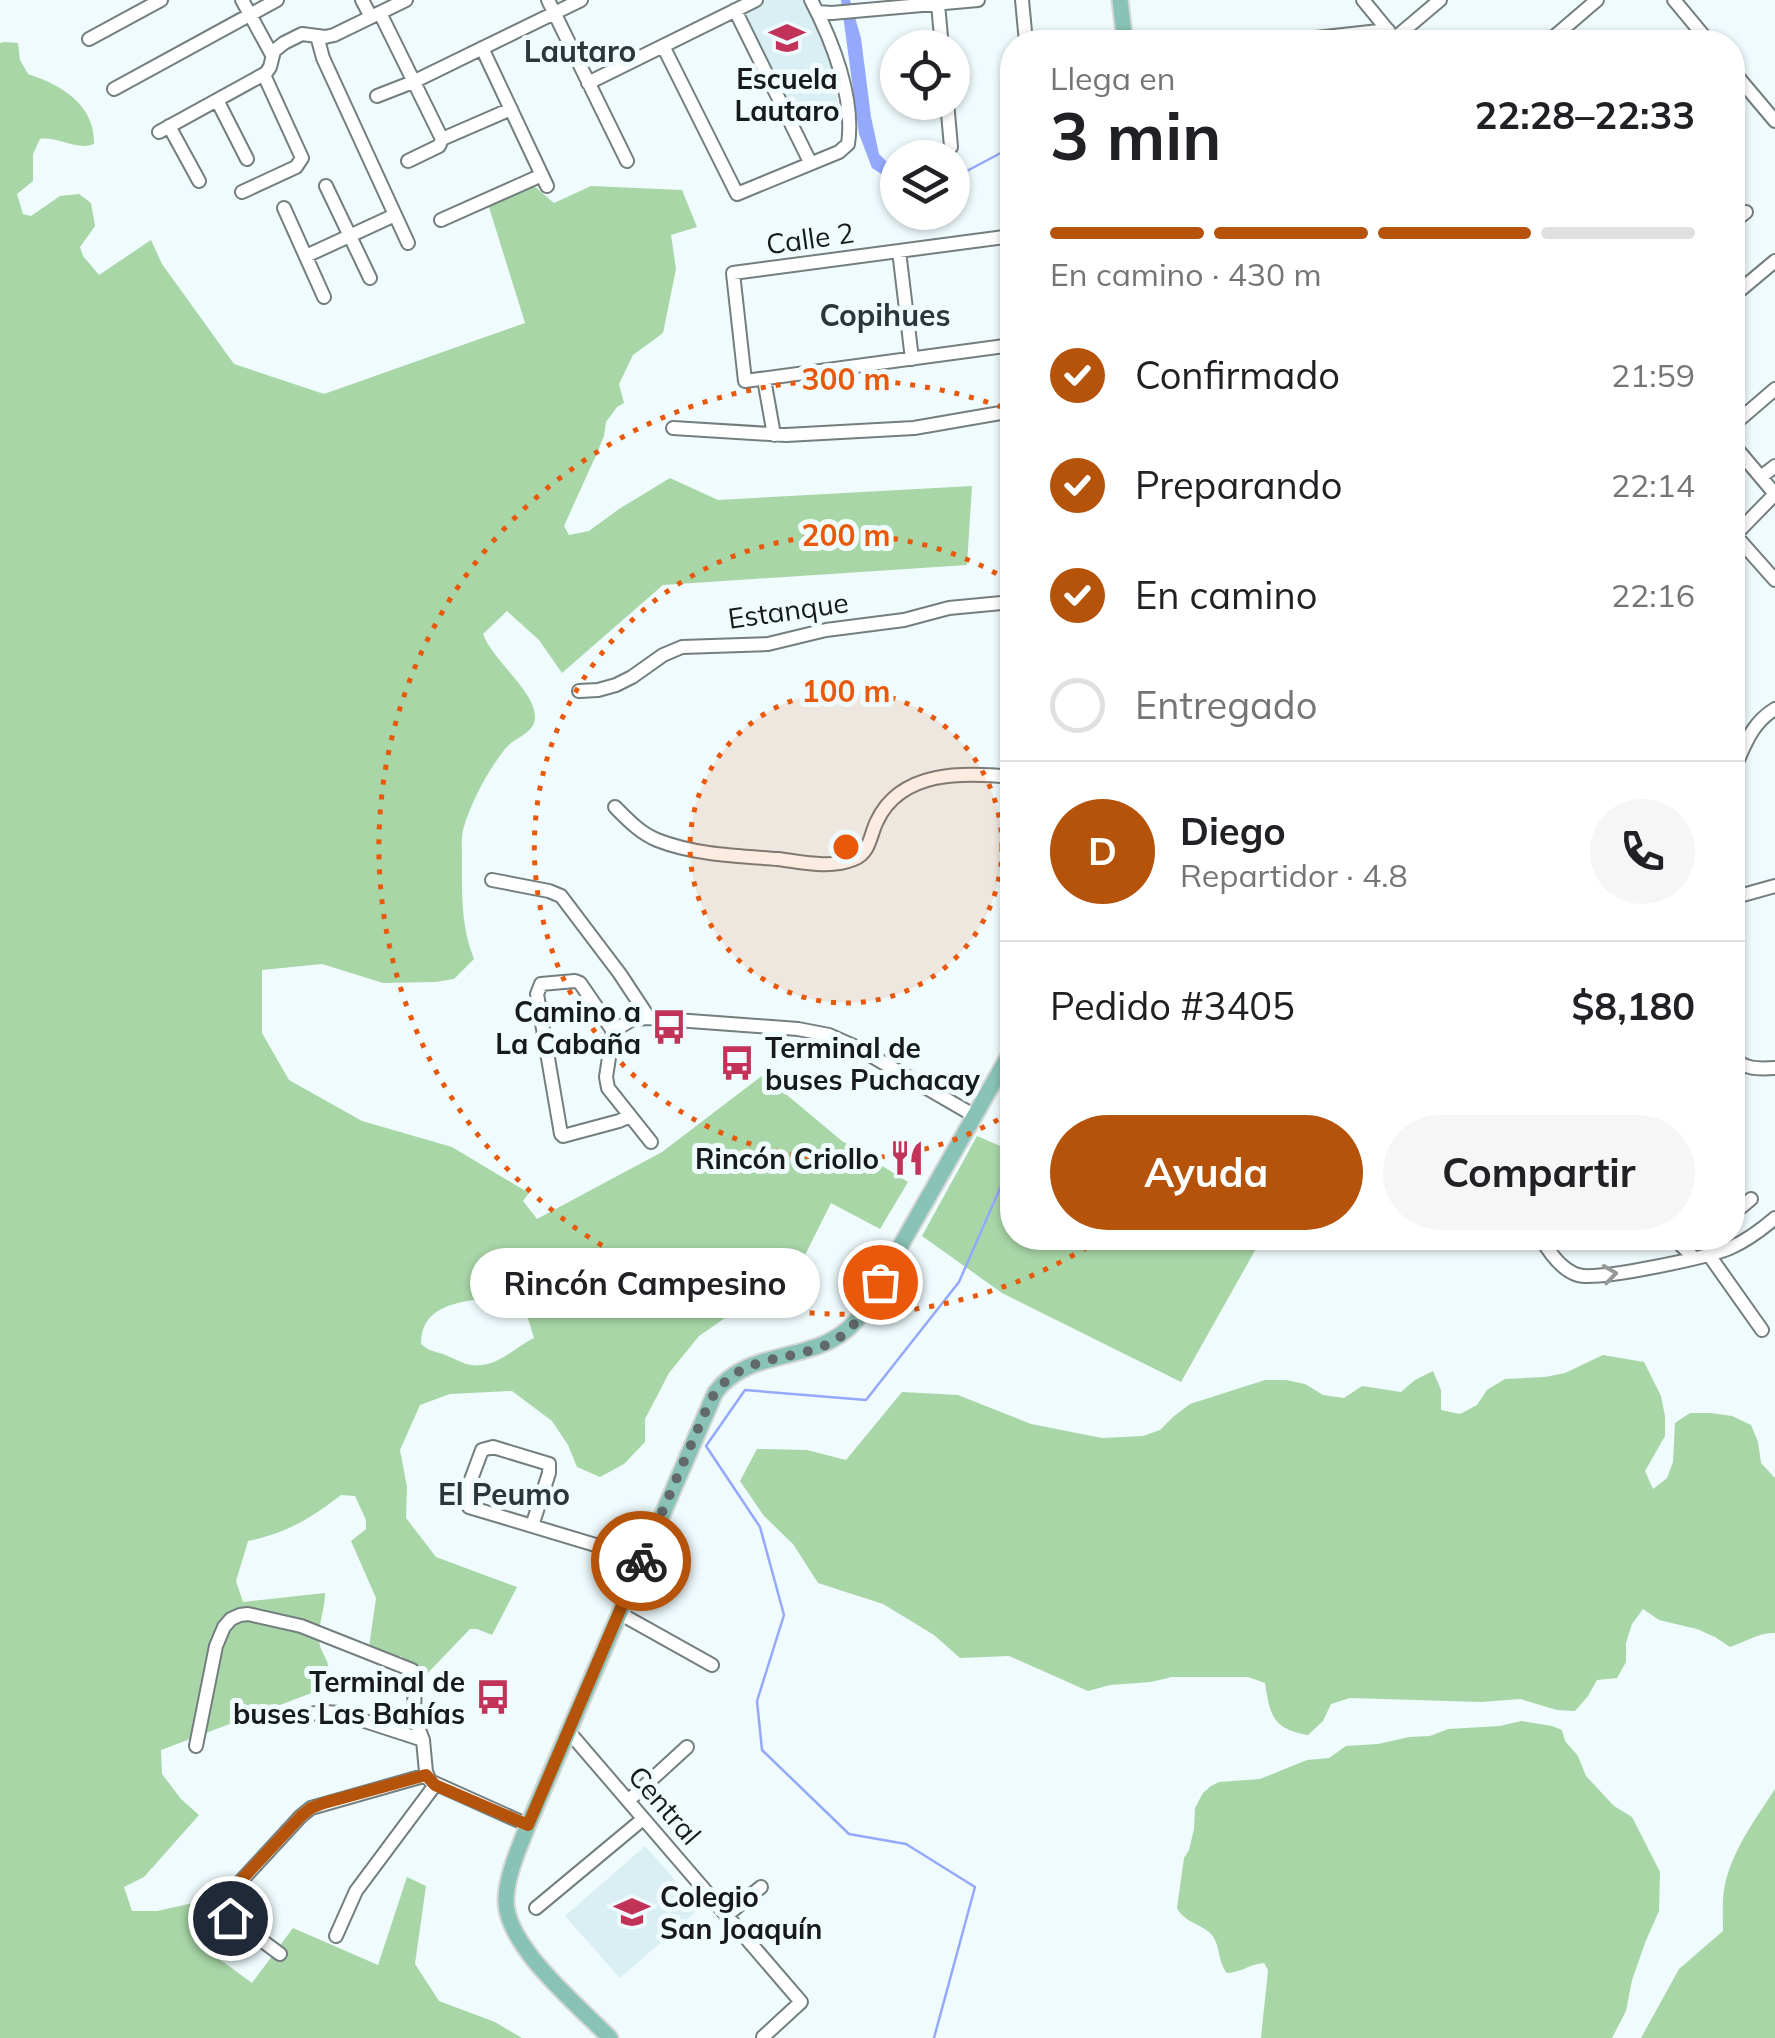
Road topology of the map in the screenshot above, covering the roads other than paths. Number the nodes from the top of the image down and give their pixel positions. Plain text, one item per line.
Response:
1 (161, 0) edge
2 (242, 0) edge
3 (277, 0) edge
4 (362, 0) edge
5 (406, 0) edge
6 (581, 0) edge
7 (756, 0) edge
8 (978, 0) edge
9 (1022, 0) edge
10 (1120, 0) edge
11 (1363, 0) edge
12 (1440, 0) edge
13 (1597, 0) edge
14 (1674, 0) edge
15 (917, 3) edge
16 (938, 4) junction
17 (551, 6) edge
18 (814, 6) edge
19 (834, 8) edge
20 (735, 10) junction
21 (250, 14) junction
22 (376, 15) junction
23 (940, 30) edge
24 (1025, 30) edge
25 (1124, 30) edge
26 (1388, 30) edge
27 (1403, 30) edge
28 (1562, 30) edge
29 (1699, 30) edge
30 (318, 36) junction
31 (89, 39) dead end
32 (664, 46) junction
33 (482, 48) junction
34 (272, 55) junction
35 (264, 75) junction
36 (414, 82) junction
37 (588, 83) junction
38 (114, 88) dead end
39 (1745, 93) edge
40 (378, 96) dead end
41 (217, 100) junction
42 (511, 109) junction
43 (1773, 115) edge
44 (442, 139) junction
45 (248, 158) dead end
46 (408, 161) dead end
47 (627, 161) dead end
48 (810, 162) junction
49 (199, 182) dead end
50 (326, 186) dead end
51 (242, 192) dead end
52 (284, 208) dead end
53 (395, 214) junction
54 (441, 220) dead end
55 (350, 236) junction
56 (1000, 238) edge
57 (408, 244) dead end
58 (900, 252) junction
59 (306, 256) junction
60 (1775, 261) edge
61 (370, 278) dead end
62 (1745, 287) edge
63 (324, 297) dead end
64 (1000, 347) edge
65 (912, 359) junction
66 (764, 379) junction
67 (1775, 388) edge
68 (1000, 413) edge
69 (1745, 415) edge
70 (673, 428) dead end
71 (774, 435) junction
72 (1745, 461) edge
73 (1775, 466) edge
74 (1761, 478) junction
75 (1775, 494) edge
76 (1745, 525) edge
77 (1745, 548) edge
78 (1775, 580) edge
79 (1000, 603) edge
80 (580, 691) dead end
81 (1775, 709) edge
82 (1745, 744) edge
83 (1000, 775) edge
84 (616, 806) dead end
85 (492, 880) dead end
86 (1775, 886) edge
87 (1745, 894) edge
88 (649, 1018) junction
89 (614, 1030) junction
90 (1745, 1066) edge
91 (1775, 1068) edge
92 (1000, 1071) edge
93 (630, 1116) junction
94 (975, 1116) junction
95 (651, 1142) dead end
96 (1750, 1198) dead end
97 (1745, 1203) edge
98 (1775, 1218) edge
99 (1745, 1240) edge
100 (1549, 1250) edge
101 (1690, 1250) edge
102 (1698, 1250) edge
103 (1718, 1250) edge
104 (1696, 1254) junction
105 (1762, 1330) dead end
106 (532, 1526) junction
107 (642, 1560) junction
108 (620, 1613) junction
109 (712, 1665) dead end
110 (303, 1715) dead end
111 (569, 1732) junction
112 (422, 1740) junction
113 (196, 1746) dead end
114 (686, 1747) dead end
115 (431, 1780) junction
116 (628, 1801) junction
117 (643, 1819) junction
118 (528, 1825) junction
119 (761, 1887) dead end
120 (536, 1908) dead end
121 (726, 1916) junction
122 (336, 1936) dead end
123 (280, 1954) dead end
124 (610, 2038) edge
125 (763, 2038) edge

1 - 31 street
2 - 21 street
3 - 21 street
4 - 22 street
5 - 22 street
6 - 17 street
7 - 20 street
8 - 16 street
9 - 24 street
10 - 25 main road
11 - 26 street
12 - 27 street
13 - 28 street
14 - 29 street
15 - 16 street
15 - 19 street
16 - 23 street
17 - 33 street
17 - 37 street
18 - 19 street
18 - 48 street
20 - 32 street
20 - 48 street
21 - 34 street
21 - 38 street
22 - 30 street
22 - 36 street
30 - 34 street
30 - 53 street
32 - 37 street
32 - 48 street
33 - 36 street
33 - 42 street
34 - 35 street
35 - 41 street
35 - 51 street
36 - 40 street
36 - 44 street
37 - 47 street
39 - 43 street
41 - 45 street
41 - 49 street
42 - 44 street
42 - 54 street
44 - 46 street
50 - 55 street
52 - 59 street
53 - 55 street
53 - 57 street
55 - 59 street
55 - 61 street
56 - 58 street, Calle 2
58 - 65 street
58 - 66 street, Calle 2
59 - 63 street
60 - 62 street
64 - 65 street
65 - 66 street
66 - 71 street
67 - 69 street
68 - 71 street
70 - 71 street
72 - 74 street
73 - 74 street
74 - 75 street
75 - 76 street
77 - 78 street
79 - 80 street, Estanque
81 - 82 street
83 - 84 street
85 - 88 street
86 - 87 street
88 - 89 street
88 - 94 street
89 - 93 street
89 - 93 street
90 - 91 street
92 - 94 main road
93 - 95 street
94 - 107 main road
96 - 97 street
98 - 99 street
100 -> 104 street
101 - 104 street
102 - 104 street
103 - 104 street
104 - 105 street
106 - 106 street
106 - 107 street
107 - 108 main road
108 - 109 street
108 - 111 main road
110 - 112 street
111 - 116 street, Central
111 - 118 main road
112 - 113 street
112 - 115 street
114 - 116 street
115 - 118 street
115 - 122 street
115 - 123 street
116 - 117 street, Central
117 - 120 street
117 - 121 street, Central
118 - 124 main road
119 - 121 street
121 - 125 street, Central

